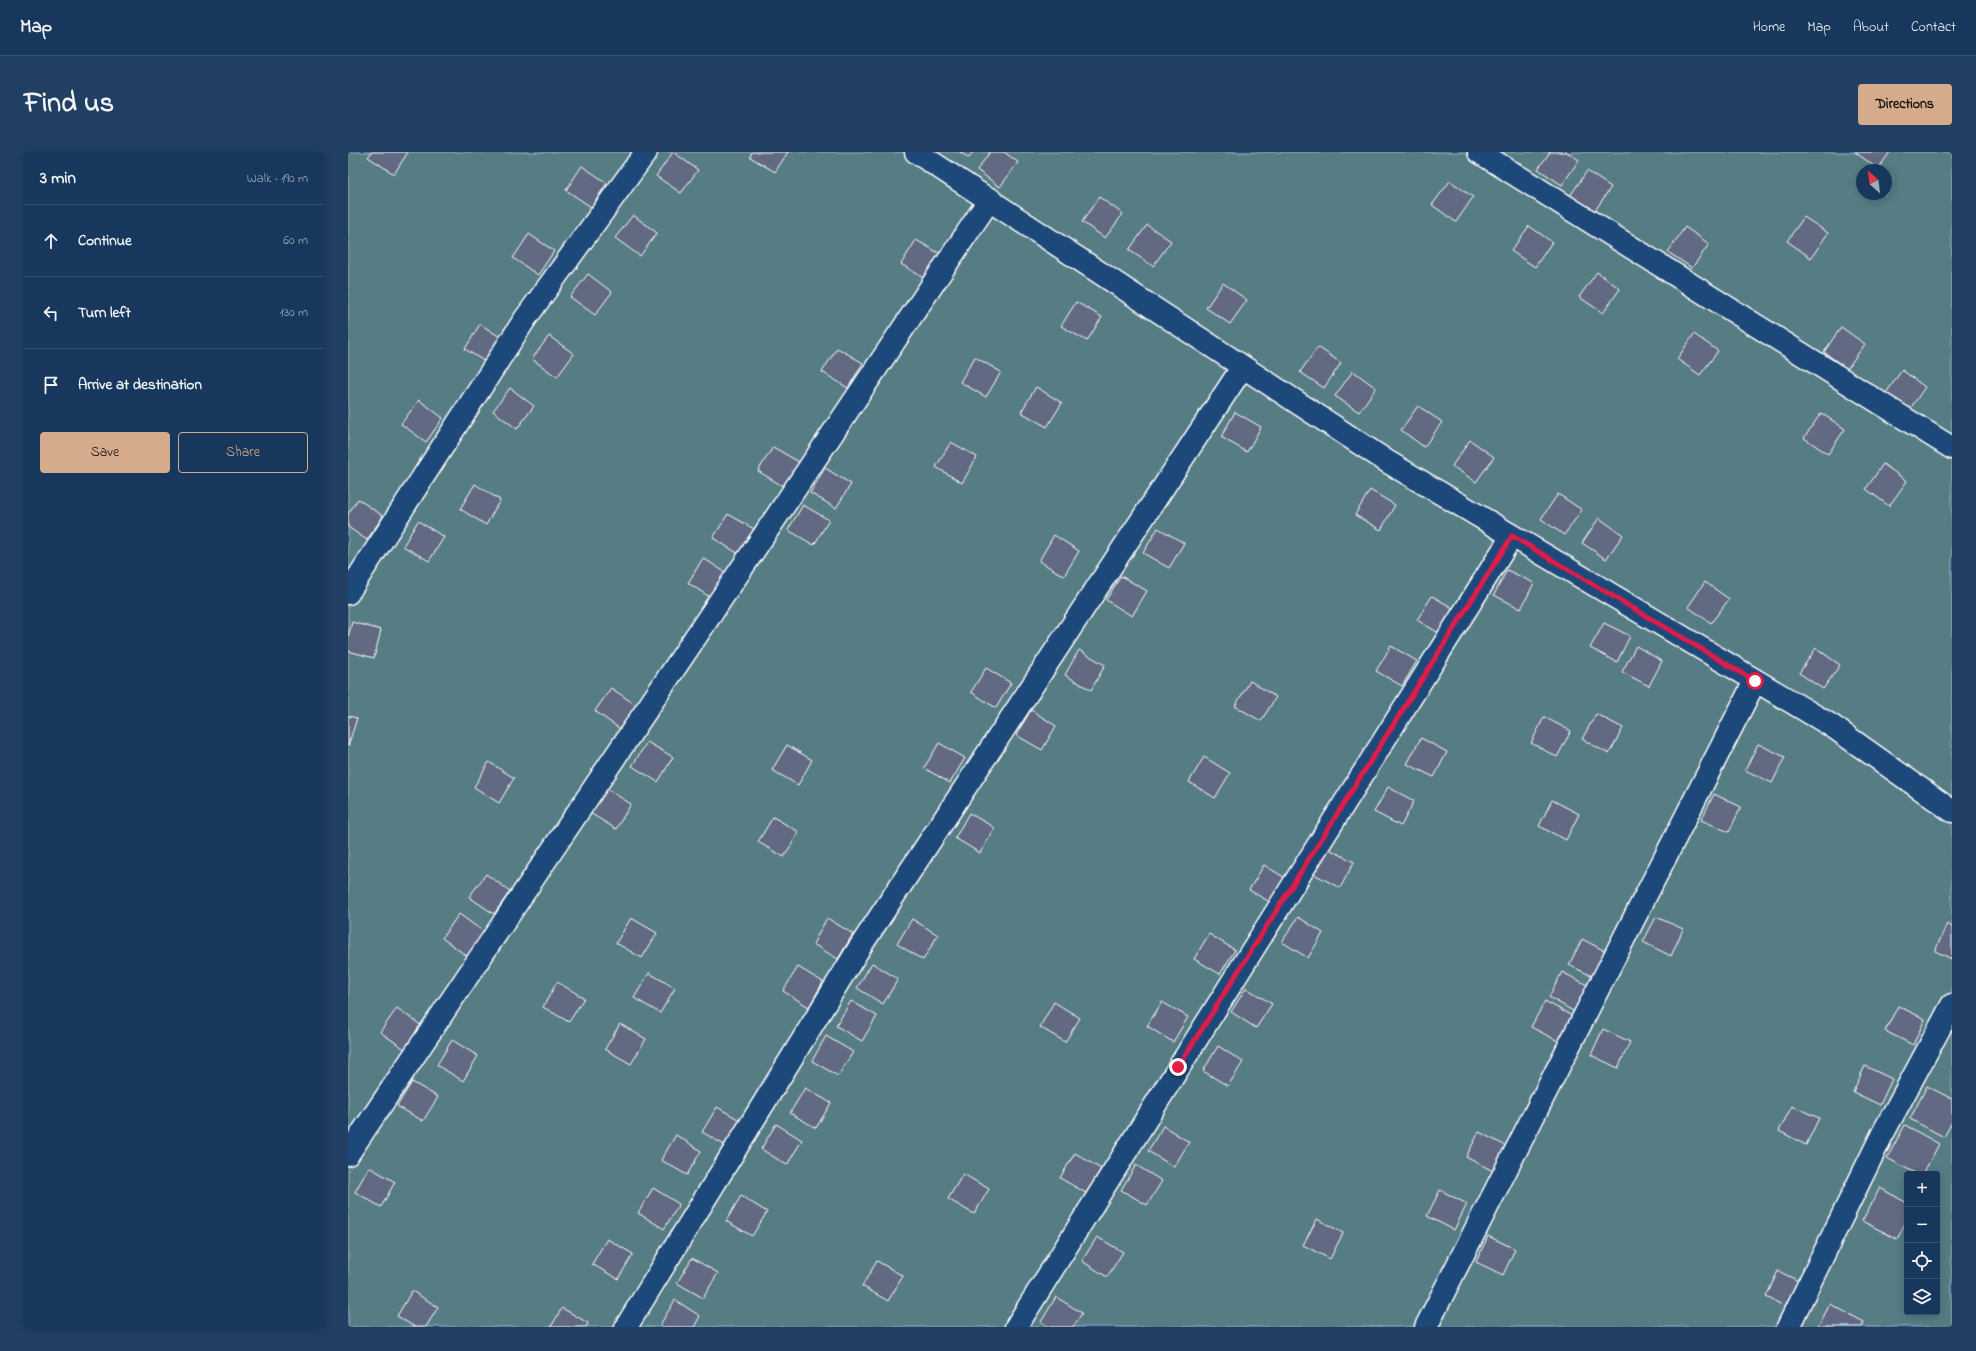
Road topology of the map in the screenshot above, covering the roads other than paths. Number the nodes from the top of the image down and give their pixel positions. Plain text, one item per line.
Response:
1 (646, 152) edge
2 (916, 152) edge
3 (1479, 152) edge
4 (990, 199) junction
5 (1242, 368) junction
6 (1952, 448) edge
7 (1512, 536) junction
8 (348, 593) edge
9 (1755, 681) junction
10 (1952, 811) edge
11 (1952, 1005) edge
12 (348, 1154) edge
13 (626, 1327) edge
14 (1016, 1327) edge
15 (1426, 1327) edge
16 (1788, 1327) edge

1 - 8 lane
2 - 4 lane
3 - 6 lane
4 - 5 lane
4 - 12 lane
5 - 7 lane
5 - 13 lane
7 - 9 lane
7 - 14 lane
9 - 10 lane
9 - 15 lane
11 - 16 lane

